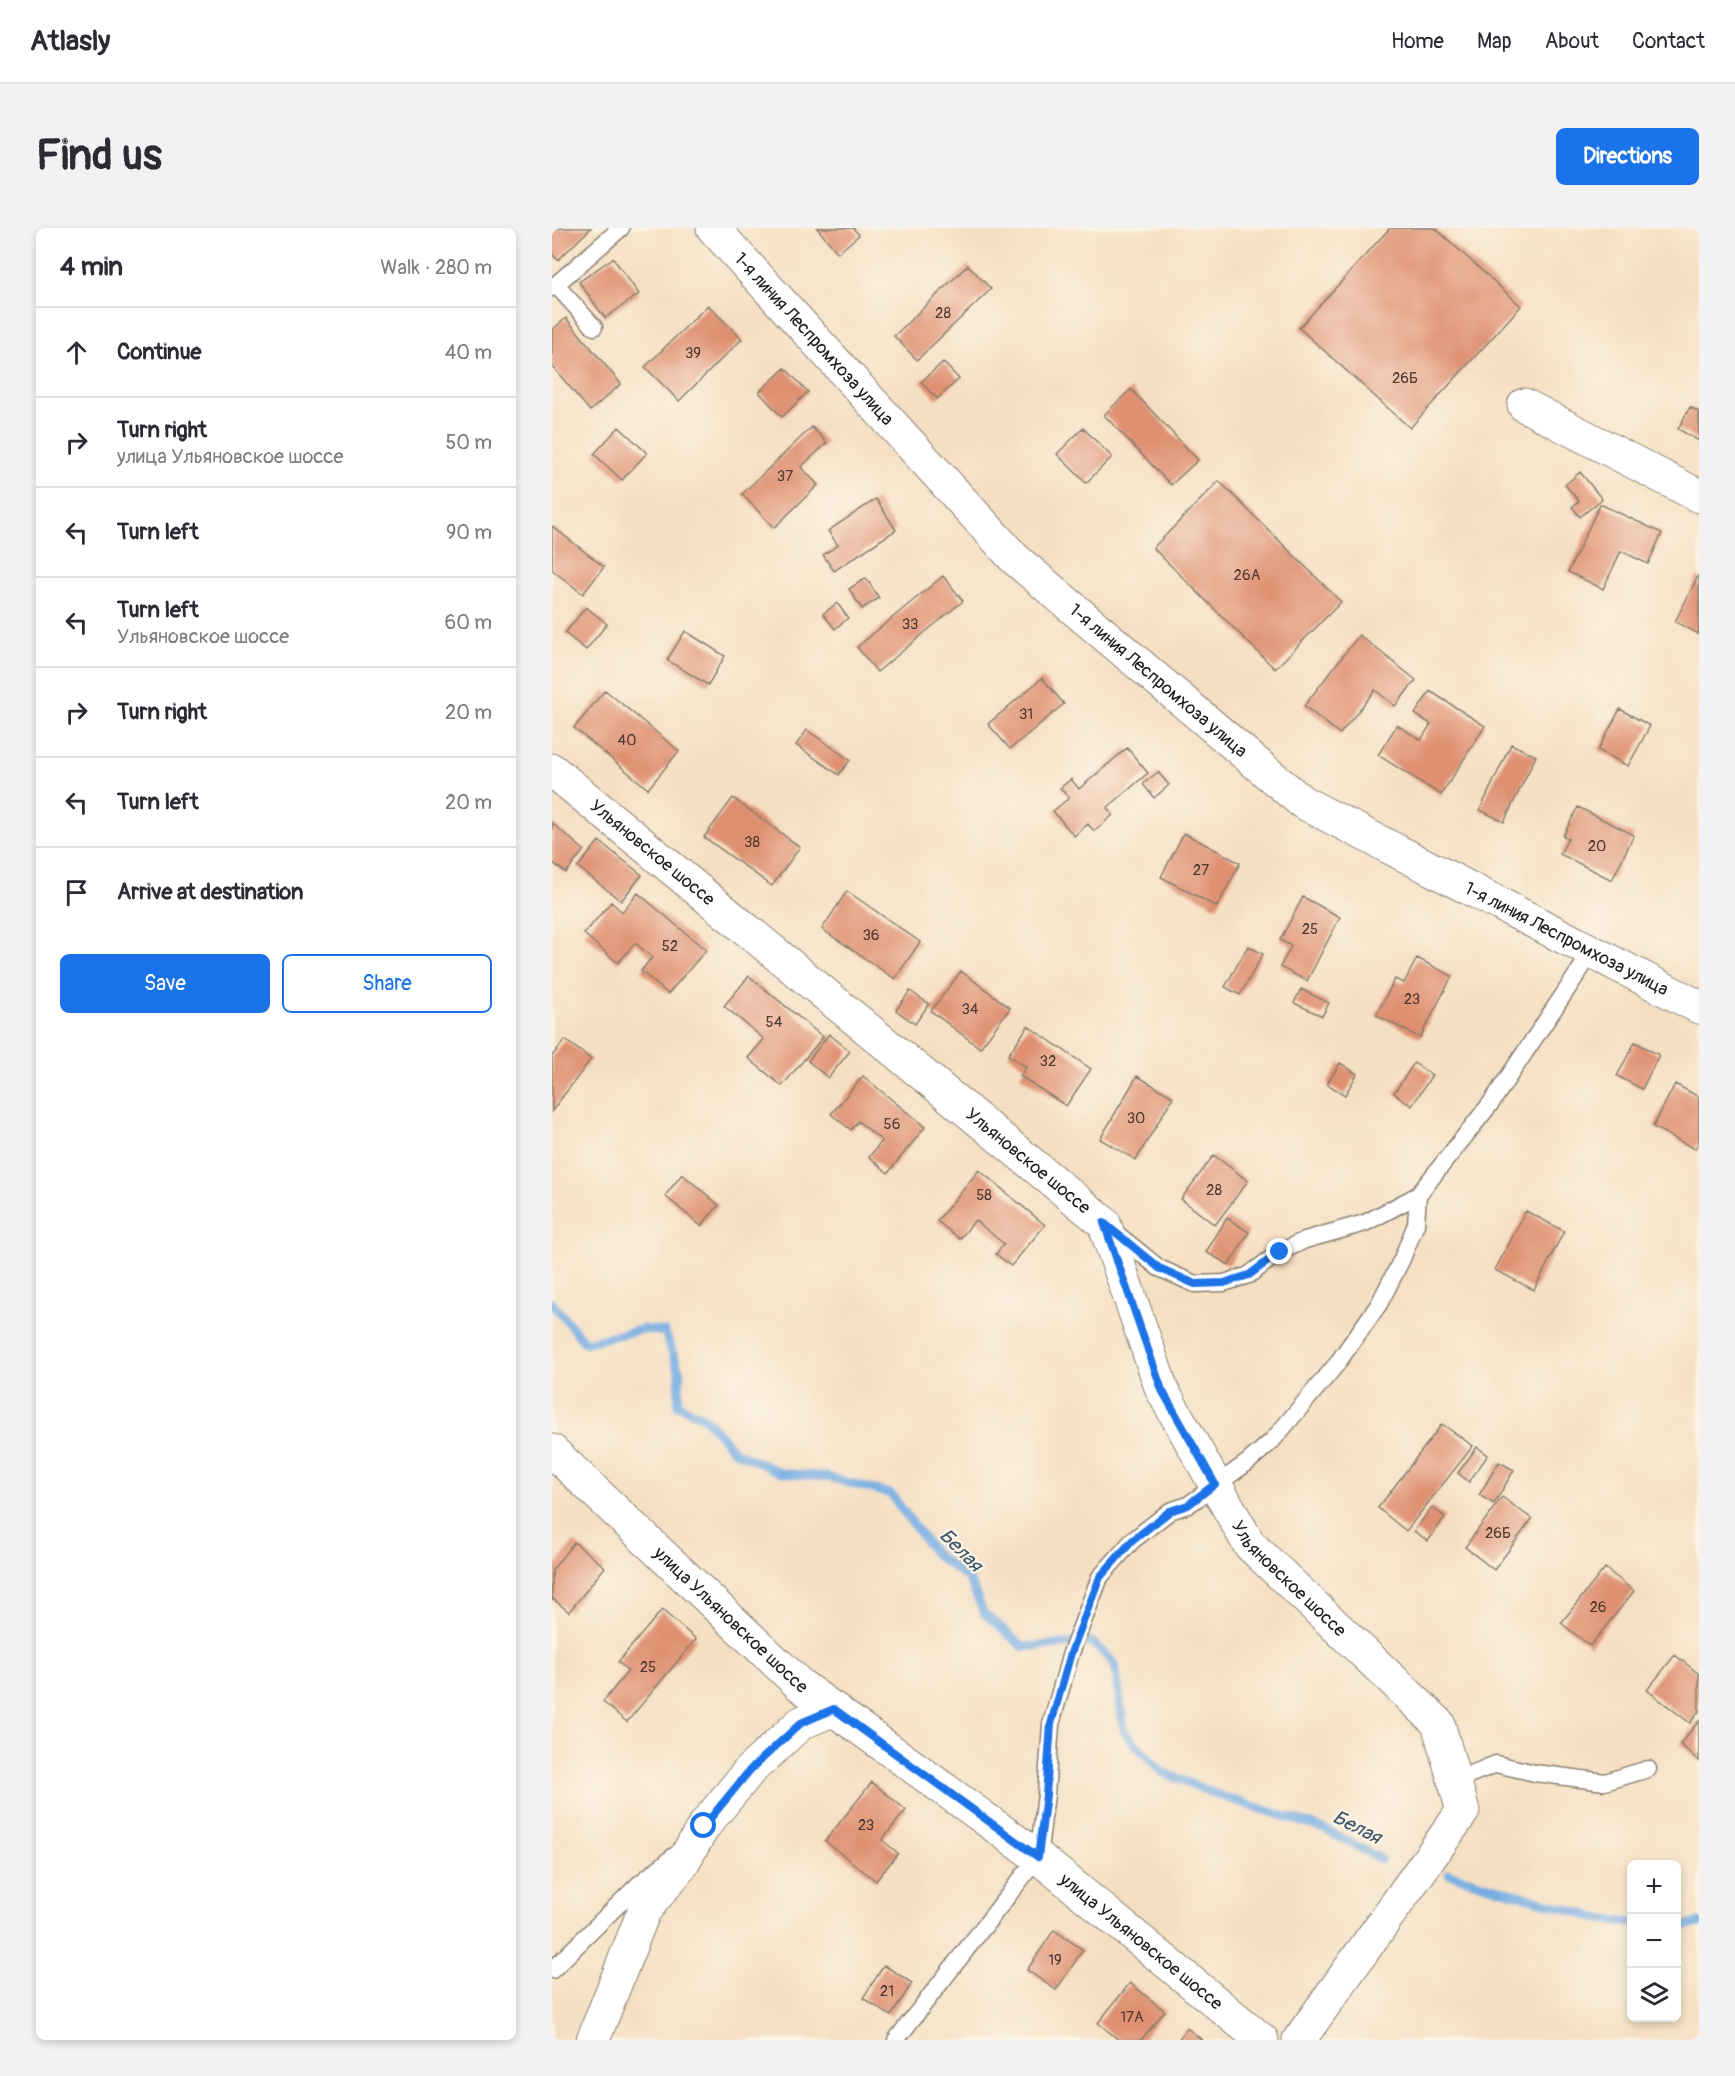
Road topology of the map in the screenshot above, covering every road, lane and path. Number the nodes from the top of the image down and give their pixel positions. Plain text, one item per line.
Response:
1 (621, 228) edge
2 (713, 228) edge
3 (554, 286) edge
4 (594, 327) dead end
5 (1524, 405) dead end
6 (1699, 496) edge
7 (552, 770) edge
8 (1592, 952) junction
9 (1699, 1007) edge
10 (1418, 1195) junction
11 (1104, 1223) junction
12 (552, 1451) edge
13 (1215, 1484) junction
14 (834, 1709) junction
15 (1647, 1770) dead end
16 (1454, 1781) junction
17 (698, 1836) junction
18 (1038, 1857) junction
19 (552, 1970) edge
20 (593, 2040) edge
21 (896, 2040) edge
22 (1262, 2040) edge
23 (1299, 2040) edge

1 - 3 lane
2 - 8 street, 1-я линия Леспромхоза улица
3 - 4 lane
5 - 6 street
7 - 11 street, Ульяновское шоссе
8 - 9 street, 1-я линия Леспромхоза улица
8 - 10 lane
10 - 11 lane
10 - 13 lane
11 - 13 street, Ульяновское шоссе
12 - 14 street, улица Ульяновское шоссе
13 - 16 street, Ульяновское шоссе
13 - 18 lane
14 - 17 street
14 - 18 street, улица Ульяновское шоссе
15 - 16 lane
16 - 23 street, Ульяновское шоссе
17 - 19 lane
17 - 20 street
18 - 21 lane
18 - 22 street, улица Ульяновское шоссе

